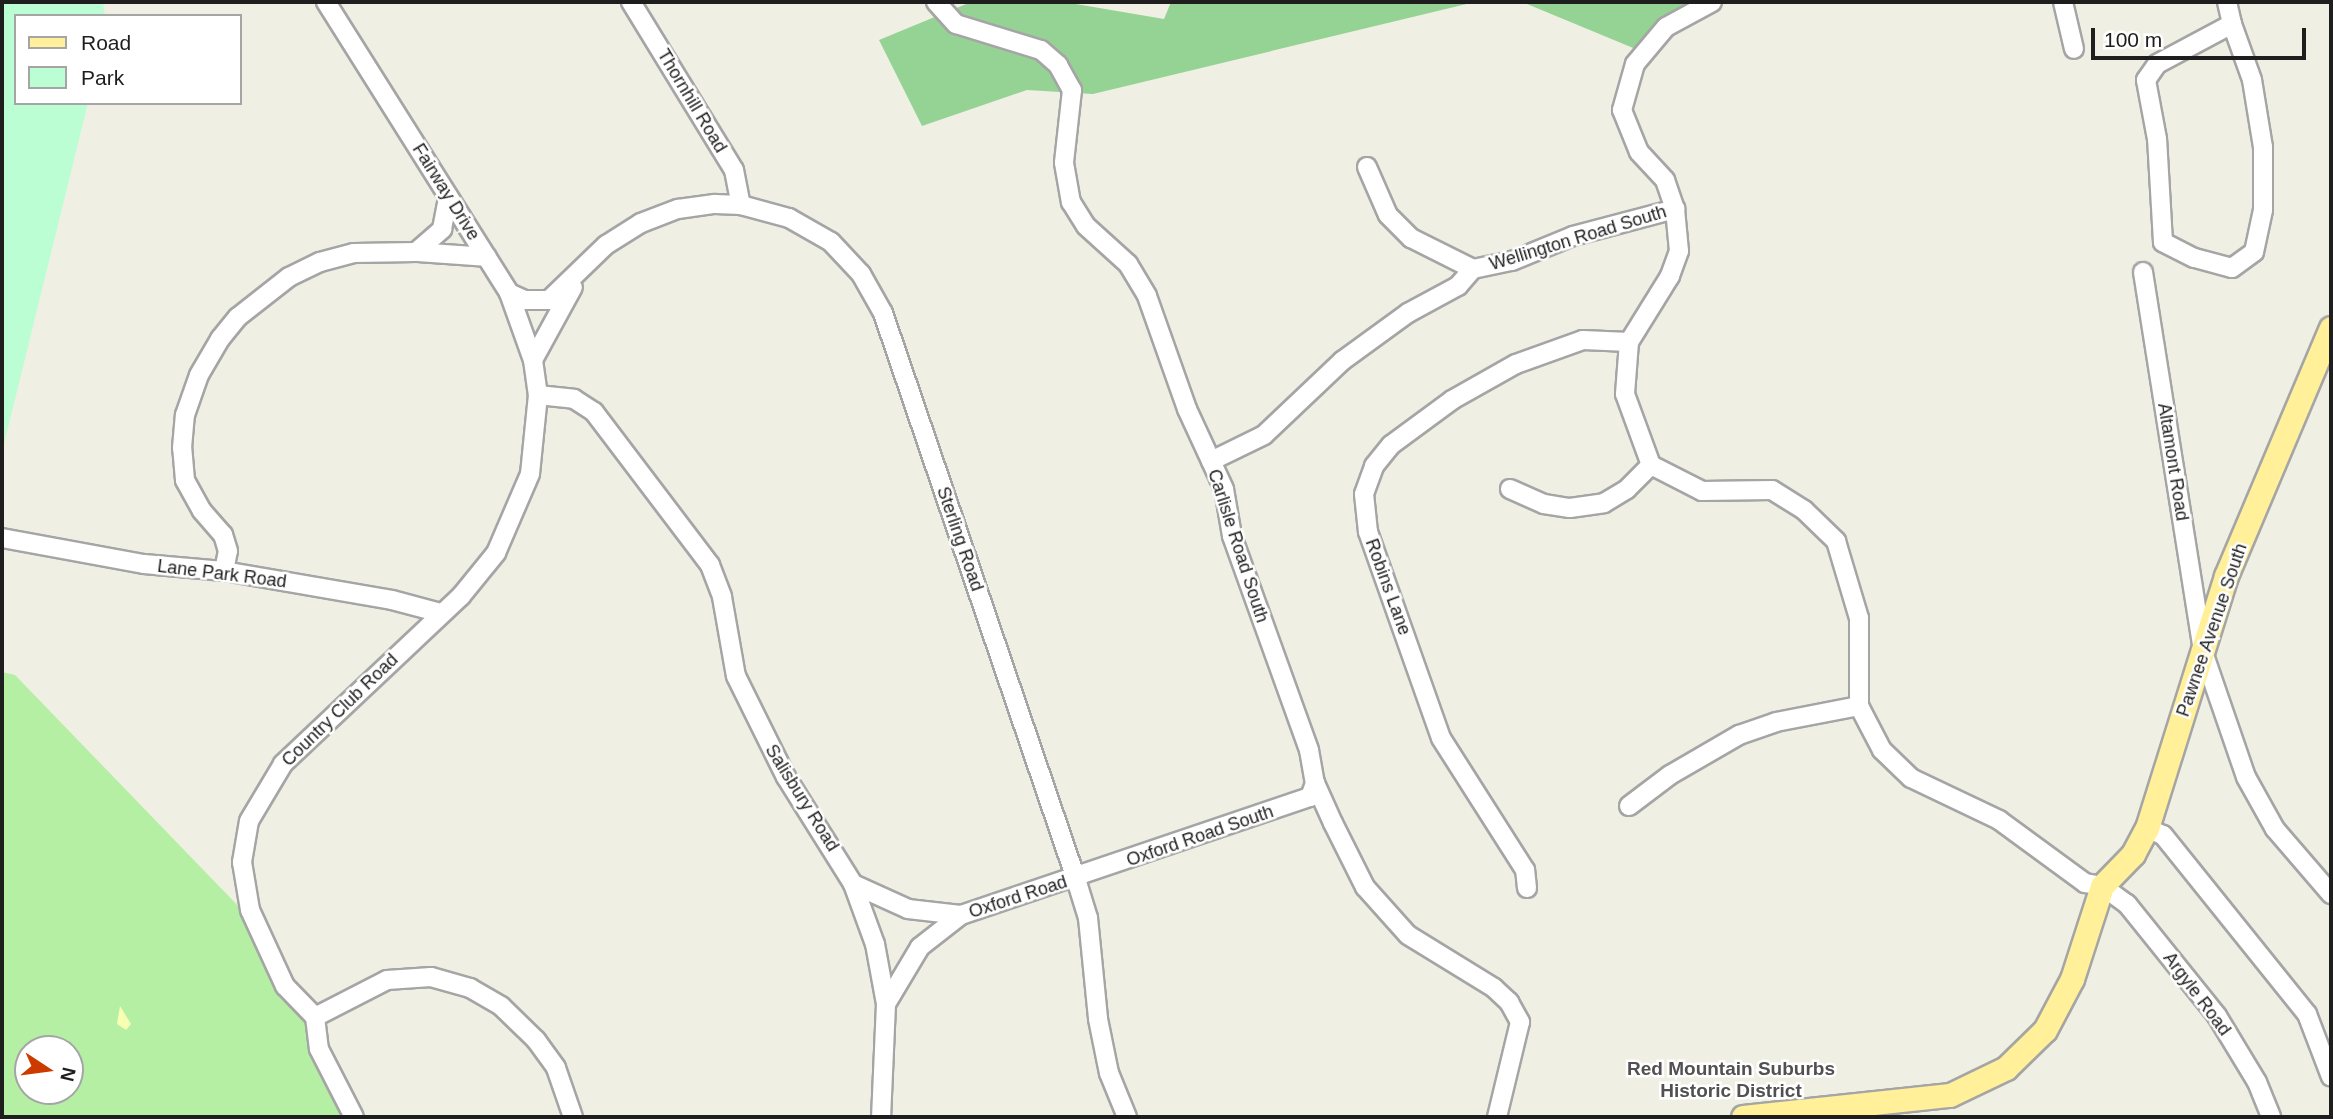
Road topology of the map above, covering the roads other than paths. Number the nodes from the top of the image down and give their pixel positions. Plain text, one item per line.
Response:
1 (327, 2) edge
2 (631, 2) edge
3 (936, 2) edge
4 (1712, 2) edge
5 (2063, 2) edge
6 (2227, 2) edge
7 (2232, 24) junction
8 (2074, 49) dead end
9 (1367, 167) dead end
10 (448, 197) junction
11 (741, 205) junction
12 (1675, 209) junction
13 (416, 252) junction
14 (486, 257) junction
15 (1473, 269) junction
16 (582, 272) junction
17 (2143, 272) dead end
18 (509, 293) junction
19 (2331, 328) edge
20 (1629, 342) junction
21 (533, 360) junction
22 (538, 395) junction
23 (1211, 461) junction
24 (1651, 465) junction
25 (1510, 489) dead end
26 (2, 538) edge
27 (224, 571) junction
28 (441, 613) junction
29 (2203, 652) junction
30 (1859, 706) junction
31 (1315, 783) junction
32 (1629, 806) dead end
33 (2147, 828) junction
34 (1076, 879) junction
35 (853, 884) junction
36 (2102, 887) junction
37 (1527, 888) dead end
38 (2331, 894) edge
39 (961, 915) junction
40 (886, 1004) junction
41 (314, 1017) junction
42 (2331, 1077) edge
43 (1749, 1116) edge
44 (354, 1117) edge
45 (573, 1117) edge
46 (881, 1117) edge
47 (1127, 1117) edge
48 (1497, 1117) edge
49 (2271, 1117) edge

1 - 10 street, Fairway Drive
2 - 11 street, Thornhill Road
3 - 23 street, Carlisle Road South
4 - 12 street
5 - 8 street
6 - 7 street
7 - 7 street
9 - 15 street
10 - 13 street
10 - 14 street, Fairway Drive
11 - 16 street, Sterling Road
11 - 34 street, Sterling Road
12 - 15 street, Wellington Road South
12 - 20 street
13 - 14 street
13 - 27 street
14 - 18 street, Fairway Drive
15 - 23 street, Wellington Road South
16 - 18 street, Sterling Road
16 - 21 street, Sterling Road
17 - 29 street, Altamont Road
18 - 21 street, Fairway Drive
19 - 29 main road, Pawnee Avenue South
20 - 24 street
20 - 37 street, Robins Lane
21 - 22 street, Fairway Drive
22 - 28 street, Country Club Road
22 - 35 street, Salisbury Road
23 - 31 street, Carlisle Road South
24 - 25 street
24 - 30 street
26 - 27 street, Lane Park Road
27 - 28 street, Lane Park Road
28 - 41 street, Country Club Road
29 - 33 main road, Pawnee Avenue South
29 - 38 street, Altamont Road
30 - 32 street
30 - 36 street, Argyle Road
31 - 34 street, Oxford Road South
31 - 48 street, Carlisle Road South
33 - 36 main road, Pawnee Avenue South
33 - 42 street
34 - 39 street, Oxford Road
34 - 47 street, Sterling Road
35 - 39 street
35 - 40 street, Salisbury Road
36 - 43 main road
36 - 49 street, Argyle Road
39 - 40 street
40 - 46 street, Salisbury Road
41 - 44 street
41 - 45 street

